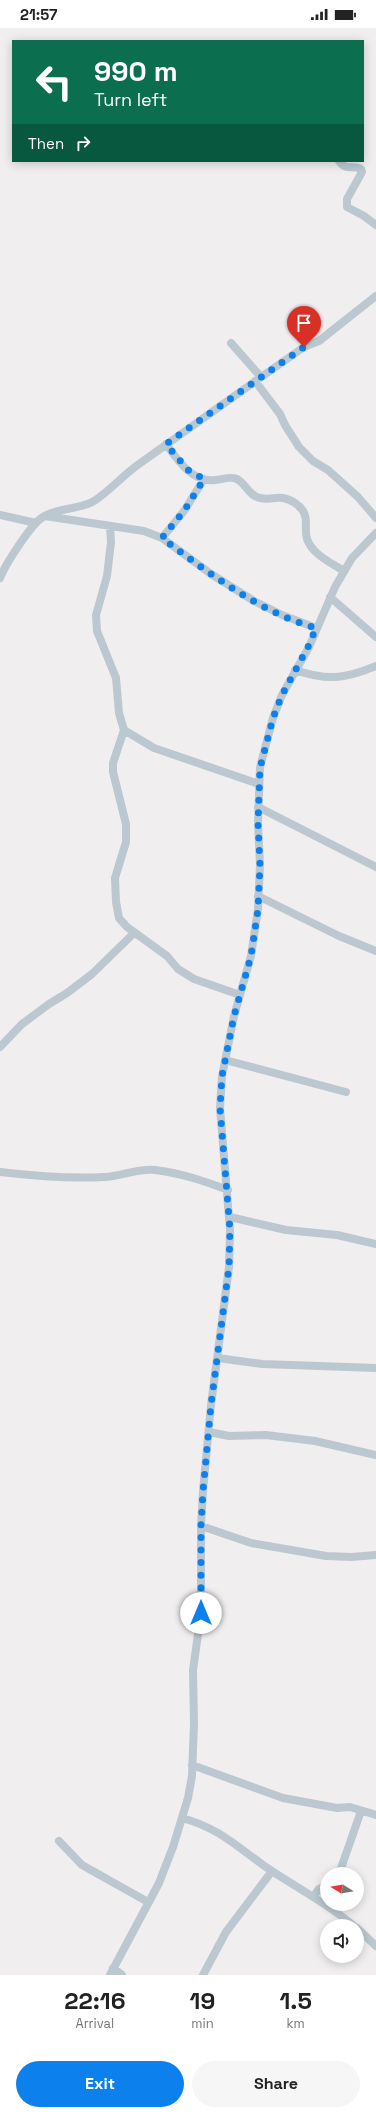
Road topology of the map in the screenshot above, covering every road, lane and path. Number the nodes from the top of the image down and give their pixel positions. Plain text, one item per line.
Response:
1 (340, 162) edge
2 (376, 226) edge
3 (376, 296) edge
4 (231, 343) dead end
5 (258, 379) junction
6 (166, 444) junction
7 (204, 479) junction
8 (0, 515) edge
9 (45, 516) junction
10 (376, 518) edge
11 (36, 523) junction
12 (110, 527) junction
13 (375, 536) edge
14 (162, 538) junction
15 (344, 570) junction
16 (0, 578) edge
17 (330, 597) junction
18 (316, 628) junction
19 (376, 637) edge
20 (376, 666) edge
21 (296, 670) junction
22 (124, 730) junction
23 (259, 784) junction
24 (258, 807) junction
25 (376, 867) edge
26 (258, 896) junction
27 (134, 933) junction
28 (376, 951) edge
29 (240, 995) junction
30 (0, 1047) edge
31 (225, 1060) junction
32 (346, 1092) dead end
33 (0, 1172) edge
34 (228, 1190) junction
35 (230, 1217) junction
36 (376, 1244) edge
37 (218, 1358) junction
38 (376, 1368) edge
39 (209, 1432) junction
40 (376, 1455) edge
41 (201, 1526) junction
42 (376, 1555) edge
43 (192, 1766) junction
44 (361, 1811) junction
45 (376, 1816) edge
46 (182, 1818) junction
47 (59, 1841) dead end
48 (341, 1867) edge
49 (272, 1871) junction
50 (320, 1888) edge
51 (314, 1897) junction
52 (148, 1902) junction
53 (346, 1919) edge
54 (364, 1935) edge
55 (376, 1946) edge
56 (111, 1972) edge
57 (122, 1975) edge
58 (203, 1975) edge

1 - 2 street
3 - 5 street
4 - 5 street
5 - 6 street
5 - 10 street
6 - 7 street
6 - 9 street
7 - 14 street
7 - 15 street
8 - 11 street
9 - 11 street
9 - 12 street
11 - 16 street
12 - 14 street
12 - 22 street
13 - 15 street
14 - 18 street
15 - 17 street
17 - 18 street
17 - 19 street
18 - 21 street
20 - 21 street
21 - 23 street
22 - 23 street
22 - 27 street
23 - 24 street
24 - 25 street
24 - 26 street
26 - 28 street
26 - 29 street
27 - 29 street
27 - 30 street
29 - 31 street
31 - 32 street
31 - 34 street
33 - 34 street
34 - 35 street
35 - 36 street
35 - 37 street
37 - 38 street
37 - 39 street
39 - 40 street
39 - 41 street
41 - 42 street
41 - 43 street
43 - 44 street
43 - 46 street
44 - 45 street
44 - 48 street
46 - 49 street
46 - 52 street
47 - 52 street
49 - 51 street
49 - 58 street
50 - 51 street
51 - 53 street
52 - 56 street
54 - 55 street
56 - 57 street

